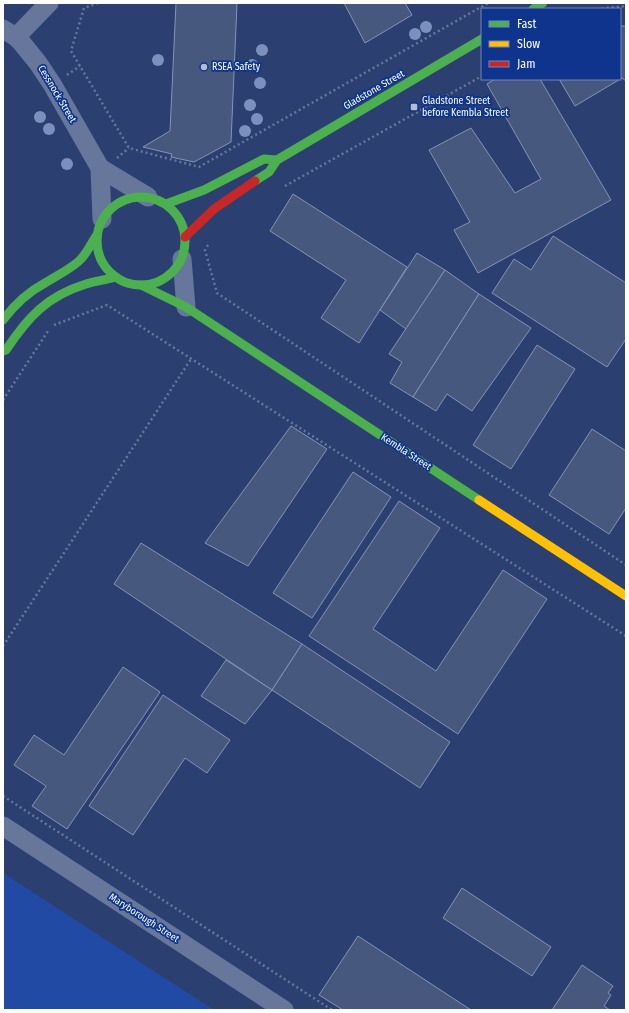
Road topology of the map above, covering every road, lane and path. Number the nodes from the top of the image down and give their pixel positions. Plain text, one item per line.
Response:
1 (48, 3) edge
2 (98, 3) edge
3 (488, 3) edge
4 (626, 6) edge
5 (605, 8) edge
6 (10, 33) edge
7 (481, 40) edge
8 (80, 66) junction
9 (66, 75) dead end
10 (481, 77) edge
11 (129, 148) junction
12 (277, 160) junction
13 (108, 163) junction
14 (281, 188) dead end
15 (148, 197) junction
16 (166, 204) junction
17 (99, 227) junction
18 (185, 237) junction
19 (209, 244) dead end
20 (182, 260) junction
21 (116, 277) junction
22 (141, 285) junction
23 (186, 307) junction
24 (3, 320) edge
25 (3, 351) edge
26 (192, 359) junction
27 (3, 400) edge
28 (626, 565) edge
29 (626, 596) edge
30 (626, 636) edge
31 (3, 646) edge
32 (3, 796) edge
33 (3, 826) edge
34 (284, 1010) edge
35 (332, 1010) edge

1 - 6 street
2 - 8 path
3 - 11 path
4 - 5 path
6 - 13 street, Cessnock Street
7 - 12 street, Gladstone Street
8 - 9 path
8 - 11 path
10 - 14 path
11 - 13 path
12 - 16 street, Gladstone Street
12 - 18 street, Gladstone Street
13 - 15 street, Cessnock Street
13 - 17 street, Cessnock Street
15 - 16 street
15 - 17 street
16 - 18 street
17 - 21 street
17 - 24 street
18 - 20 street
19 - 28 path
20 - 22 street
20 - 23 street
21 - 22 street
21 - 25 street
22 - 23 street, Kembla Street
23 - 29 street, Kembla Street
26 - 27 path
26 - 30 path
26 - 31 path
32 - 35 path
33 - 34 street, Maryborough Street

